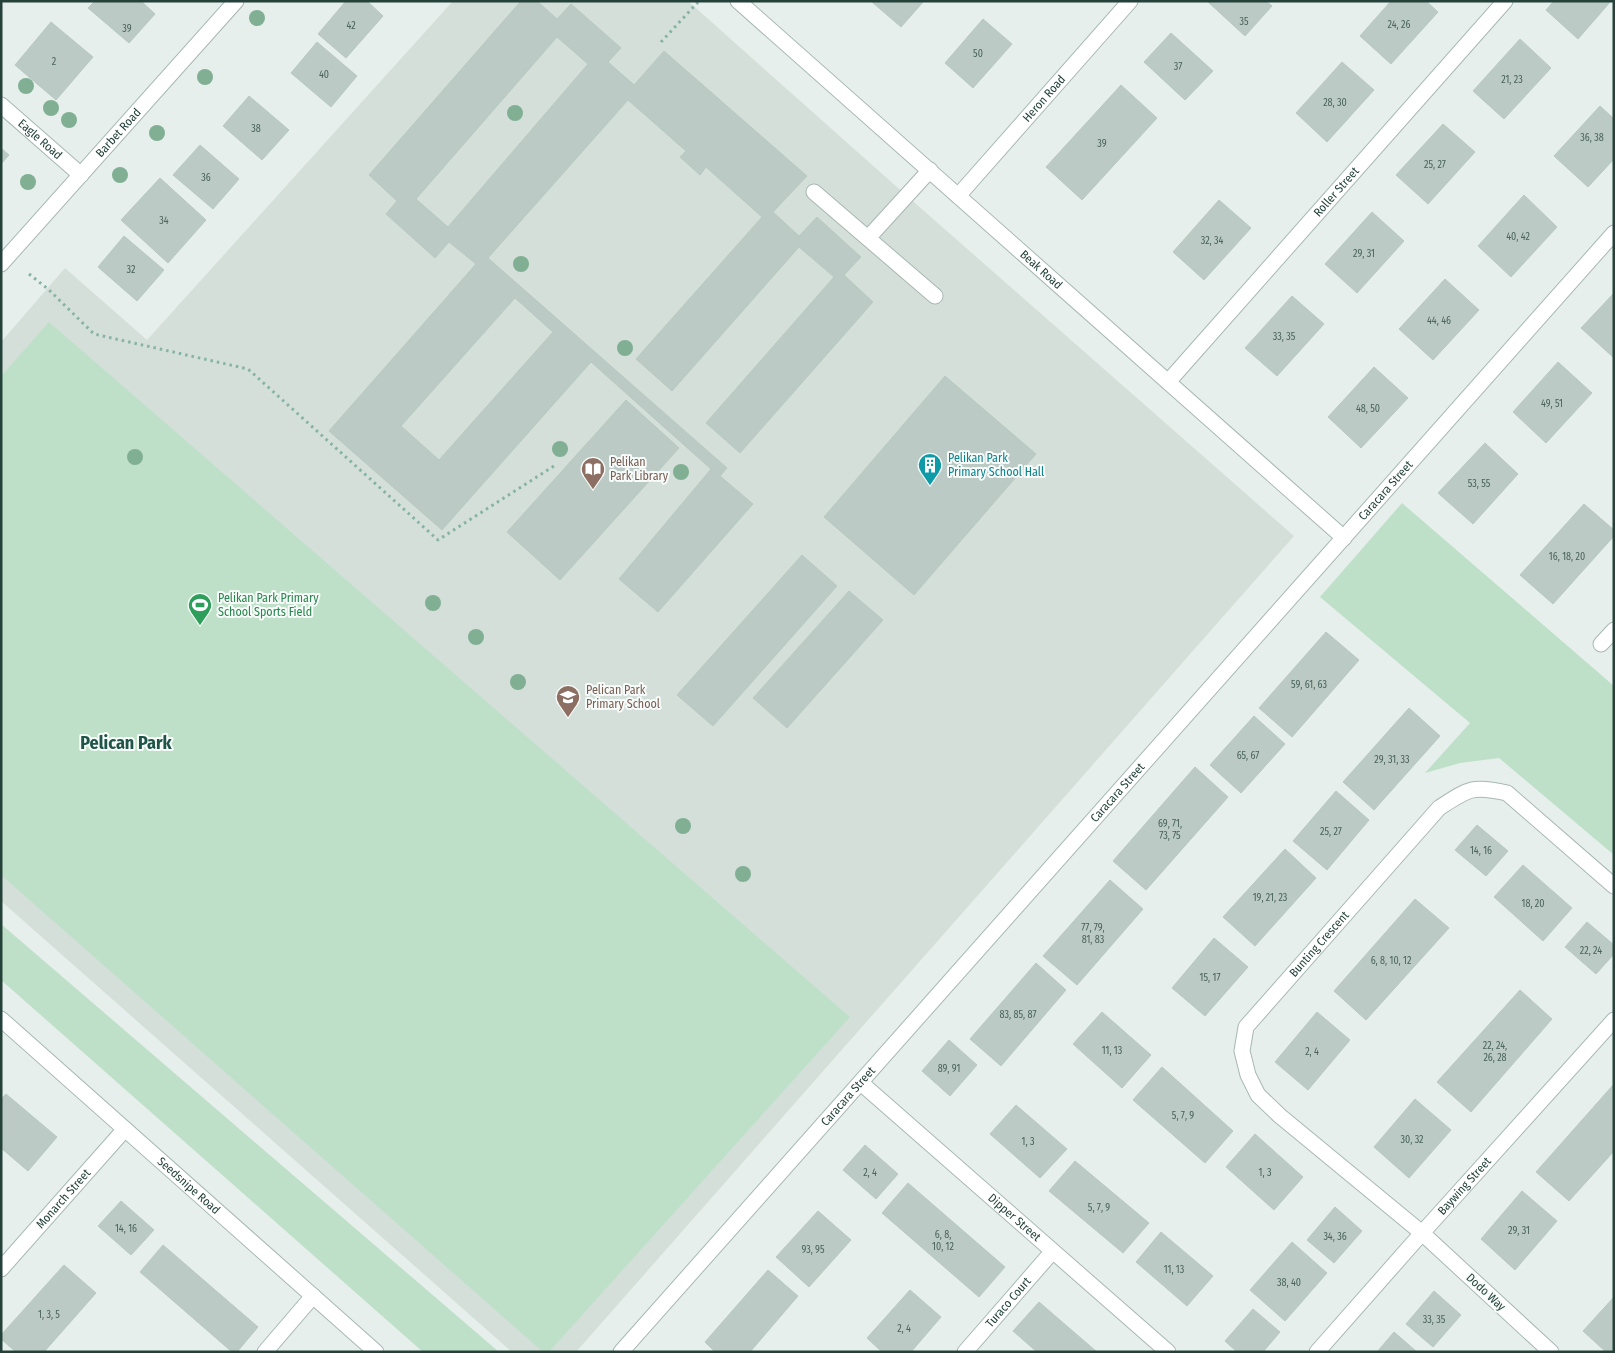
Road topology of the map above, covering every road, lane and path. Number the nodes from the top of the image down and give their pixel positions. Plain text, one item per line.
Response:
1 (236, 1) edge
2 (699, 1) edge
3 (738, 1) edge
4 (1130, 1) edge
5 (1505, 1) edge
6 (661, 42) dead end
7 (1, 105) edge
8 (930, 170) junction
9 (81, 175) junction
10 (814, 192) dead end
11 (958, 196) junction
12 (1614, 233) edge
13 (868, 238) junction
14 (1, 264) edge
15 (24, 270) dead end
16 (935, 296) dead end
17 (1168, 382) junction
18 (554, 466) dead end
19 (1344, 538) junction
20 (1614, 630) edge
21 (1601, 644) dead end
22 (1614, 886) edge
23 (1, 1019) edge
24 (1614, 1020) edge
25 (861, 1083) junction
26 (125, 1129) junction
27 (1422, 1233) junction
28 (1052, 1252) junction
29 (1, 1269) edge
30 (312, 1296) junction
31 (265, 1352) edge
32 (376, 1352) edge
33 (621, 1352) edge
34 (965, 1352) edge
35 (1168, 1352) edge
36 (1318, 1352) edge
37 (1551, 1352) edge

1 - 9 street, Barbet Road
2 - 6 path
3 - 8 street, Beak Road
4 - 11 street, Heron Road
5 - 17 street, Roller Street
7 - 9 street, Eagle Road
8 - 11 street, Beak Road
8 - 13 street
9 - 14 street, Barbet Road
10 - 13 street
11 - 17 street, Beak Road
12 - 19 street, Caracara Street
13 - 16 street
15 - 18 path
17 - 19 street, Beak Road
19 - 25 street, Caracara Street
20 - 21 street
22 - 27 street, Bunting Crescent
23 - 26 street, Seedsnipe Road
24 - 27 street, Baywing Street
25 - 28 street, Dipper Street
25 - 33 street, Caracara Street
26 - 29 street, Monarch Street
26 - 30 street, Seedsnipe Road
27 - 36 street, Baywing Street
27 - 37 street, Dodo Way
28 - 34 street, Turaco Court
28 - 35 street, Dipper Street
30 - 31 street
30 - 32 street, Seedsnipe Road

